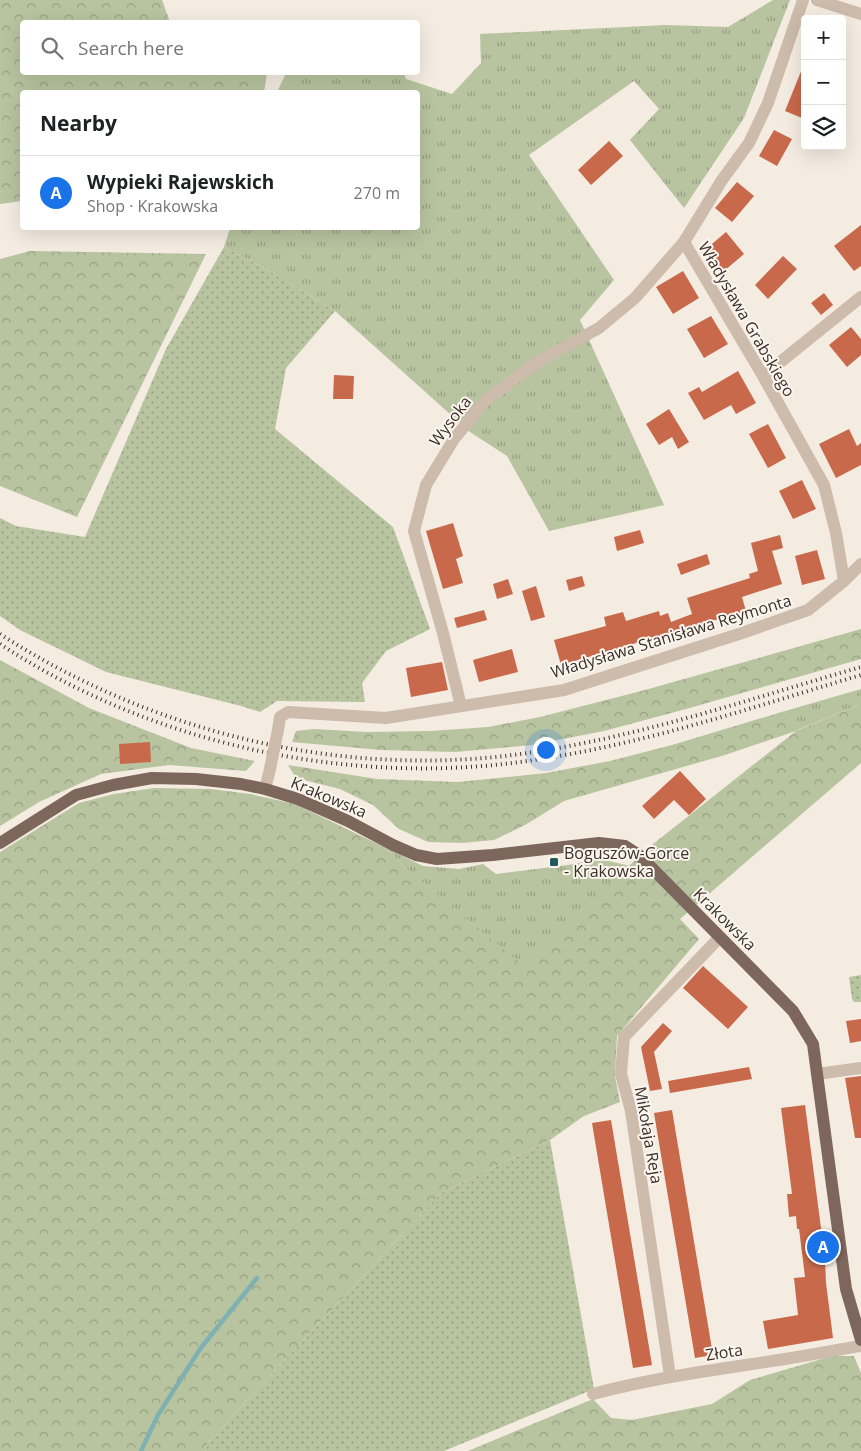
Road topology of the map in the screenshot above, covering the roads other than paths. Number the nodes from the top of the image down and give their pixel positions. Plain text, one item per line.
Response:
1 (803, 0) edge
2 (817, 0) edge
3 (861, 14) edge
4 (684, 242) junction
5 (861, 296) edge
6 (763, 376) junction
7 (861, 564) edge
8 (844, 581) junction
9 (460, 706) junction
10 (265, 789) junction
11 (0, 843) edge
12 (715, 932) junction
13 (861, 1068) edge
14 (817, 1074) junction
15 (861, 1340) edge
16 (861, 1346) edge
17 (670, 1376) junction
18 (592, 1394) dead end

1 - 4 street, Władysława Grabskiego
2 - 3 street
4 - 6 street, Władysława Grabskiego
4 - 9 street, Wysoka
5 - 6 street
6 - 8 street, Władysława Grabskiego
7 - 8 street, Władysława Stanisława Reymonta
8 - 9 street, Władysława Stanisława Reymonta
9 - 10 street, Władysława Stanisława Reymonta, bridge
10 - 11 main road, Krakowska
10 - 12 main road, Krakowska
12 - 14 main road, Krakowska
12 - 17 street, Mikołaja Reja
13 - 14 street
14 - 15 main road, Krakowska
16 - 17 street, Złota
17 - 18 street, Złota

